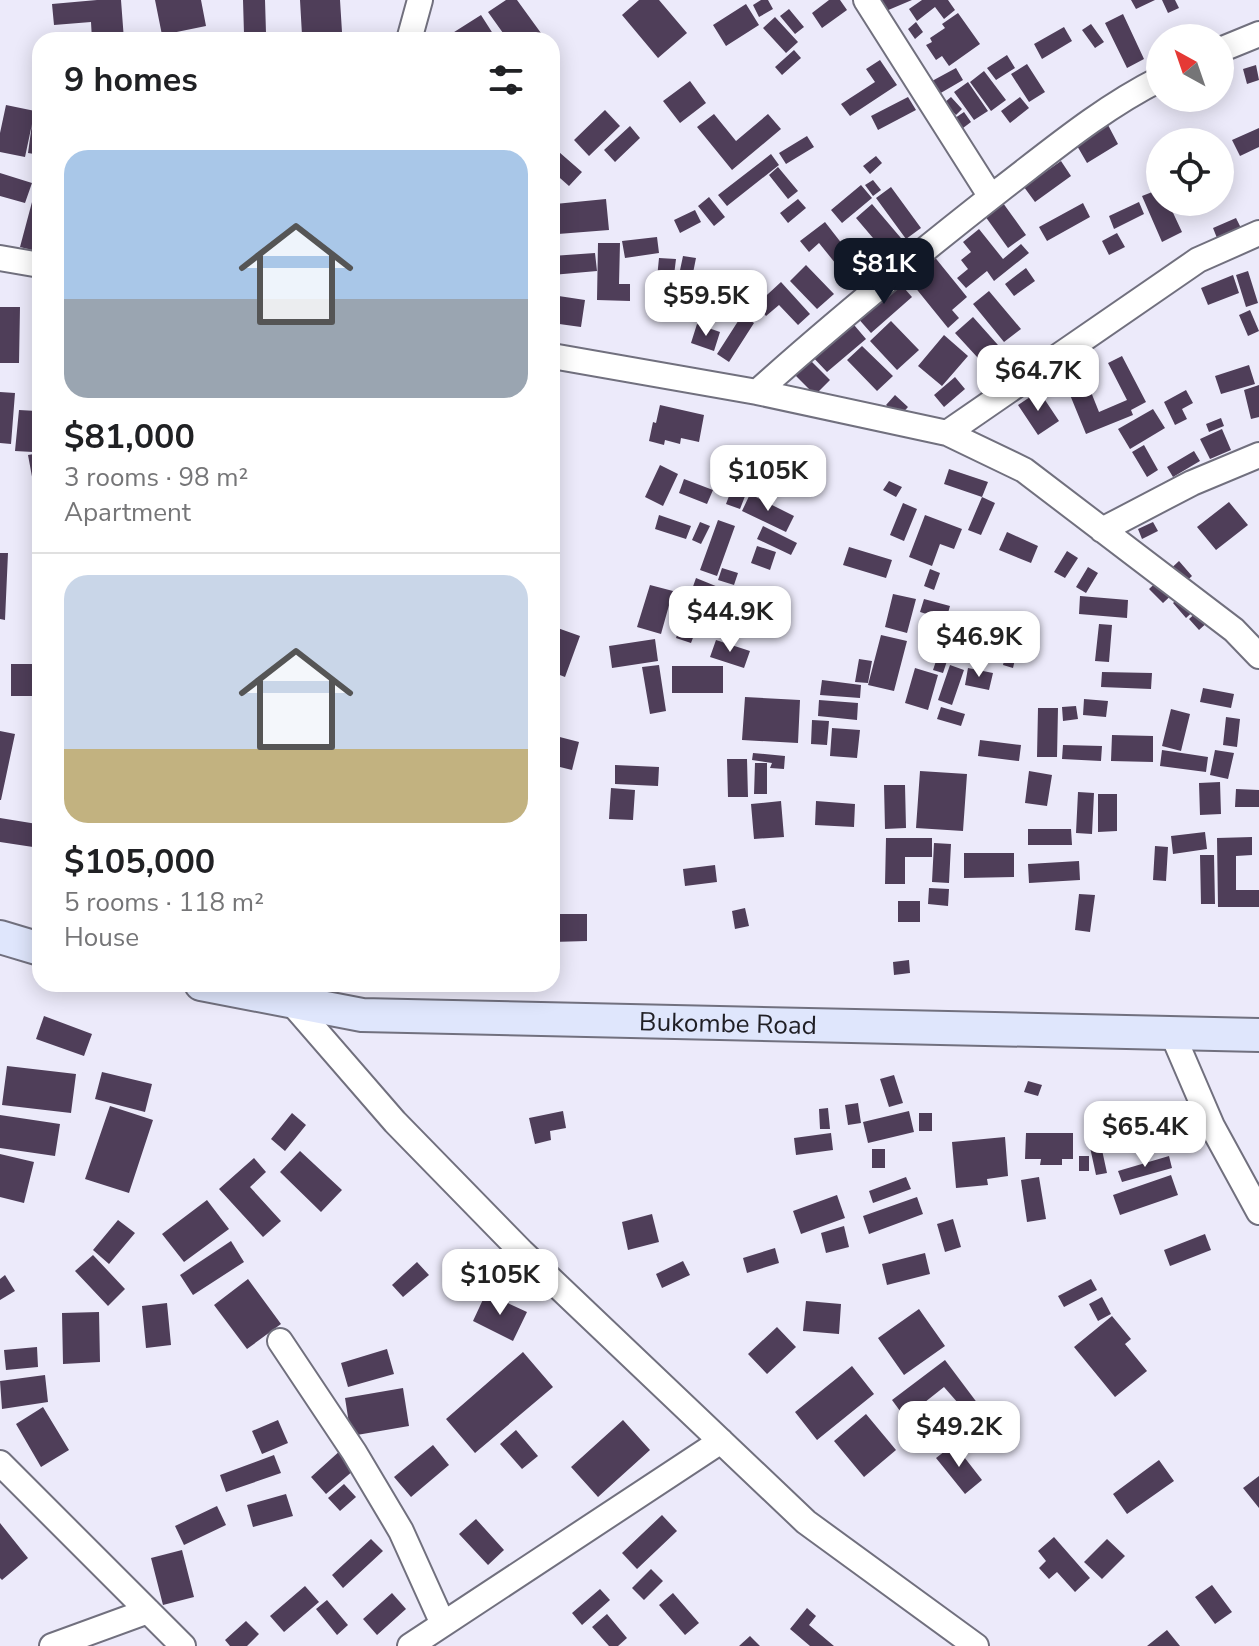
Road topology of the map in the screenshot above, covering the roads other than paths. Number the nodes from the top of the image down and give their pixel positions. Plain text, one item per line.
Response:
1 (420, 0) edge
2 (866, 0) edge
3 (411, 32) edge
4 (1259, 34) edge
5 (1234, 44) edge
6 (1146, 86) edge
7 (991, 197) junction
8 (1259, 233) edge
9 (0, 258) edge
10 (32, 264) edge
11 (560, 357) edge
12 (757, 392) junction
13 (947, 433) junction
14 (1259, 455) edge
15 (1102, 530) junction
16 (1259, 656) edge
17 (0, 937) edge
18 (32, 947) edge
19 (243, 992) edge
20 (290, 1001) junction
21 (1172, 1033) junction
22 (1259, 1035) edge
23 (1259, 1212) edge
24 (280, 1341) dead end
25 (721, 1441) junction
26 (0, 1463) edge
27 (148, 1611) junction
28 (443, 1624) junction
29 (52, 1646) edge
30 (183, 1646) edge
31 (410, 1646) edge
32 (976, 1646) edge

1 - 3 street
2 - 7 street
4 - 5 street
6 - 7 street
7 - 12 street
8 - 13 street
9 - 10 street
11 - 12 street
12 - 13 street
13 - 15 street
14 - 15 street
15 - 16 street
17 - 18 main road
19 - 20 main road, Bukombe Road
20 - 21 main road, Bukombe Road
20 - 25 street
21 - 22 main road, Bukombe Road
21 - 23 street
24 - 28 street
25 - 28 street
25 - 32 street
26 - 27 street
27 - 29 street
27 - 30 street
28 - 31 street

